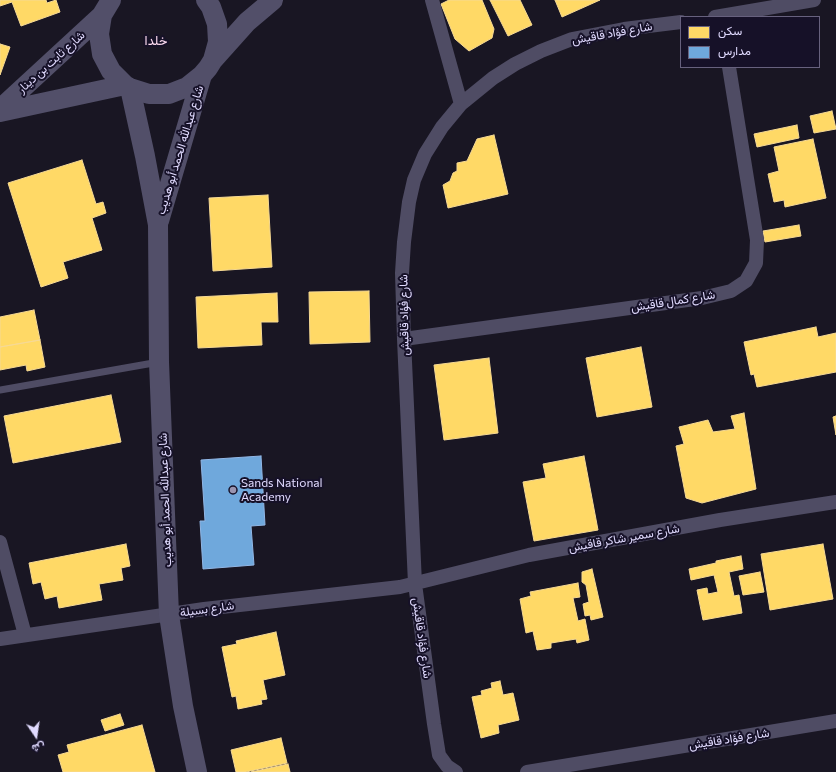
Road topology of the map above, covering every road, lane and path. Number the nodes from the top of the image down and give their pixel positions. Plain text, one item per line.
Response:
1 (206, 0) edge
2 (273, 0) edge
3 (432, 0) edge
4 (814, 0) edge
5 (108, 4) edge
6 (725, 16) edge
7 (680, 22) edge
8 (208, 67) junction
9 (729, 68) edge
10 (128, 86) junction
11 (461, 104) junction
12 (0, 109) edge
13 (0, 112) edge
14 (158, 225) junction
15 (404, 339) junction
16 (159, 362) junction
17 (0, 390) edge
18 (836, 502) edge
19 (0, 542) edge
20 (415, 584) junction
21 (169, 615) junction
22 (25, 635) junction
23 (0, 639) edge
24 (836, 721) edge
25 (197, 772) edge
26 (456, 772) edge
27 (527, 772) edge

1 - 8 street, شارع عبدالله الحمد أبو هديب
2 - 8 street
3 - 11 street
4 - 6 street
5 - 10 street
5 - 12 street, شارع ثابت بن دينار
7 - 11 street, شارع فؤاد قاقيش
8 - 10 street
8 - 14 street, شارع عبدالله الحمد أبو هديب
9 - 15 street, شارع كمال قاقيش
10 - 13 street, شارع ثابت بن دينار
10 - 14 street, شارع عبدالله الحمد أبو هديب
11 - 15 street, شارع فؤاد قاقيش
14 - 16 street, شارع عبدالله الحمد أبو هديب
15 - 20 street, شارع فؤاد قاقيش
16 - 17 lane
16 - 21 street, شارع عبدالله الحمد أبو هديب
18 - 20 street, شارع سمير شاكر قاقيش
19 - 22 street
20 - 21 street, شارع بسيلة
20 - 26 street, شارع فؤاد قاقيش
21 - 22 street, شارع بسيلة
21 - 25 street, شارع عبدالله الحمد أبو هديب
22 - 23 street, شارع بسيلة
24 - 27 street, شارع فؤاد قاقيش

